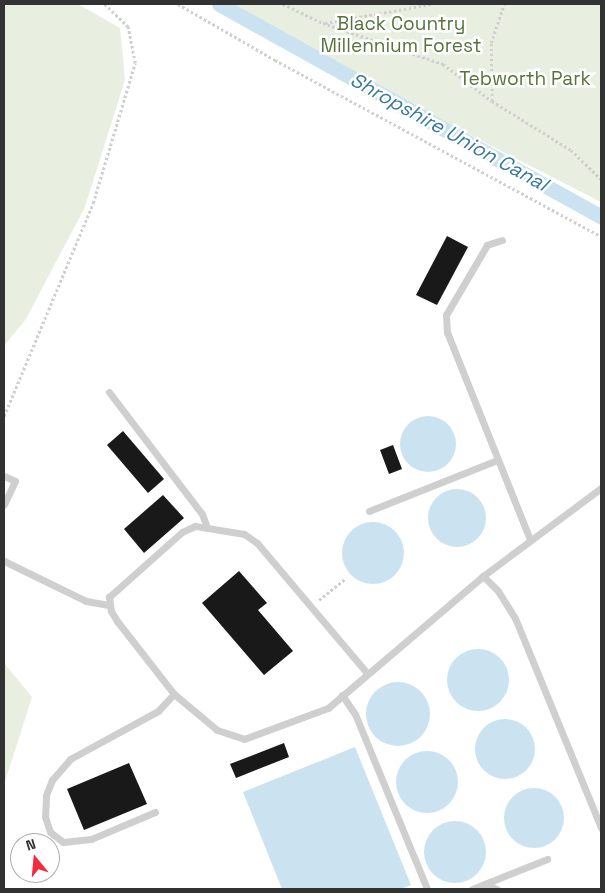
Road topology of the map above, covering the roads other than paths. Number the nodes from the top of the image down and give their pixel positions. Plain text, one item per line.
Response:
1 (502, 240) dead end
2 (109, 392) dead end
3 (497, 460) junction
4 (4, 476) edge
5 (601, 488) edge
6 (4, 505) edge
7 (369, 511) dead end
8 (206, 525) junction
9 (530, 540) junction
10 (4, 561) edge
11 (483, 576) junction
12 (109, 605) junction
13 (366, 673) junction
14 (174, 694) junction
15 (342, 695) junction
16 (155, 812) dead end
17 (601, 828) edge
18 (547, 859) dead end
19 (487, 884) junction
20 (427, 889) edge
21 (472, 889) edge
22 (497, 889) edge

1 - 3 lane
2 - 8 lane
3 - 7 lane
3 - 9 lane
4 - 6 lane
5 - 9 lane
8 - 12 lane
8 - 13 lane
9 - 11 lane
10 - 12 lane
11 - 13 lane
11 - 17 lane
12 - 14 lane
13 - 15 lane
14 - 15 lane
14 - 16 lane
15 - 20 lane
18 - 19 lane
19 - 21 lane
19 - 22 lane

